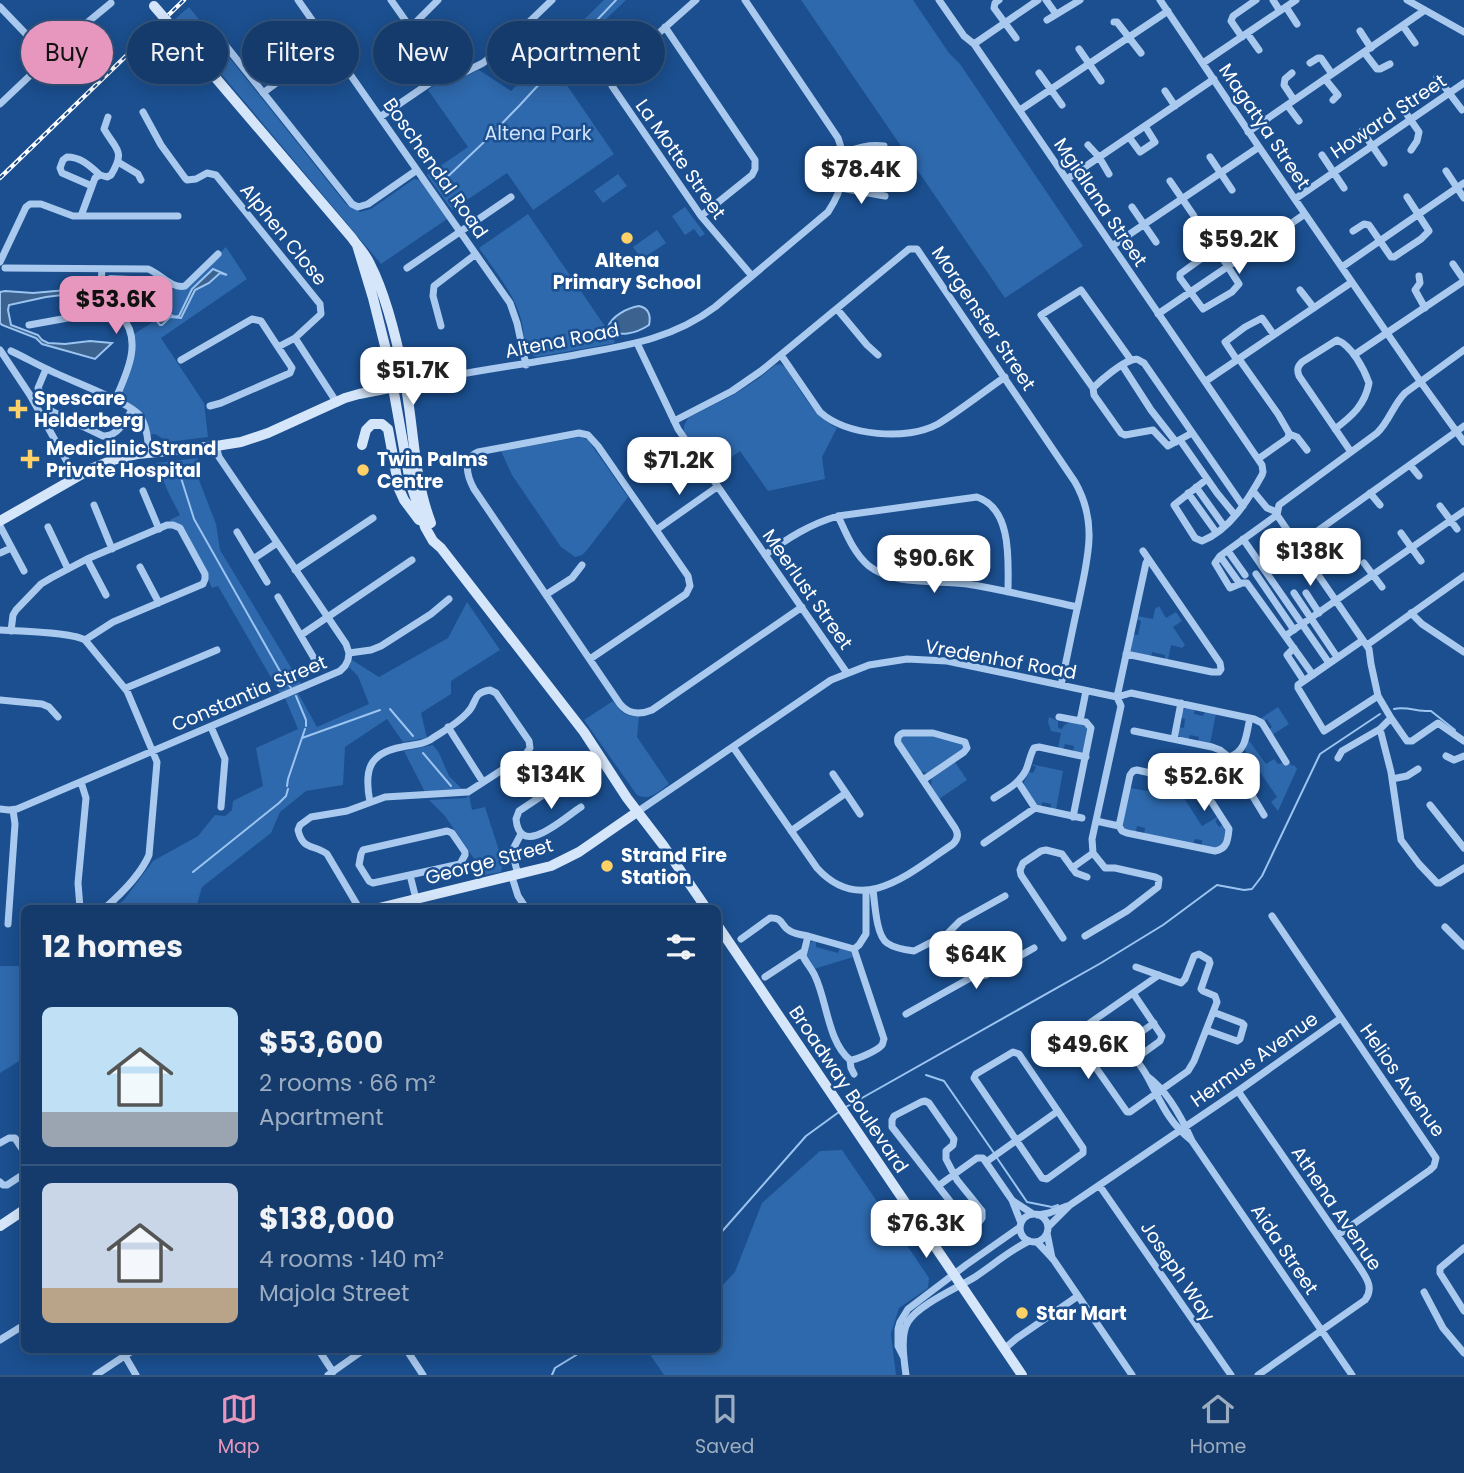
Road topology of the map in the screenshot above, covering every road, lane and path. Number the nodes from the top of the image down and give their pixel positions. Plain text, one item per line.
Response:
1 (298, 0) edge
2 (391, 0) edge
3 (438, 0) edge
4 (552, 0) edge
5 (695, 0) edge
6 (745, 0) edge
7 (939, 0) edge
8 (999, 0) edge
9 (1038, 0) edge
10 (1046, 0) edge
11 (1080, 0) edge
12 (1160, 0) edge
13 (1256, 0) edge
14 (1273, 0) edge
15 (1296, 0) edge
16 (1407, 0) edge
17 (111, 3) dead end
18 (152, 3) edge
19 (1418, 3) edge
20 (0, 7) edge
21 (1283, 9) junction
22 (1425, 10) junction
23 (1168, 11) junction
24 (1056, 14) junction
25 (1047, 20) dead end
26 (89, 21) edge
27 (312, 21) edge
28 (407, 21) edge
29 (417, 21) edge
30 (1114, 22) dead end
31 (1005, 23) junction
32 (1297, 24) dead end
33 (665, 26) edge
34 (1403, 26) junction
35 (665, 28) edge
36 (21, 29) edge
37 (1360, 31) dead end
38 (1464, 32) edge
39 (1245, 35) junction
40 (1129, 37) junction
41 (1016, 38) dead end
42 (1415, 43) dead end
43 (974, 44) junction
44 (228, 49) edge
45 (1079, 49) dead end
46 (1259, 50) dead end
47 (1368, 50) junction
48 (1141, 53) dead end
49 (1310, 63) dead end
50 (1090, 64) junction
51 (1203, 64) junction
52 (1390, 64) dead end
53 (473, 68) edge
54 (1292, 73) dead end
55 (1040, 74) dead end
56 (1329, 76) junction
57 (1437, 77) dead end
58 (1214, 79) junction
59 (1101, 81) dead end
60 (21, 83) edge
61 (1464, 83) edge
62 (275, 84) edge
63 (356, 84) edge
64 (428, 84) edge
65 (612, 84) edge
66 (1051, 89) junction
67 (1165, 91) dead end
68 (263, 93) junction
69 (1450, 93) junction
70 (1333, 100) dead end
71 (1291, 103) junction
72 (1399, 103) dead end
73 (0, 104) edge
74 (1062, 105) dead end
75 (1175, 106) junction
76 (1020, 110) junction
77 (1462, 110) dead end
78 (143, 112) dead end
79 (108, 117) dead end
80 (380, 117) junction
81 (1411, 120) junction
82 (1299, 121) dead end
83 (1145, 126) junction
84 (1362, 131) dead end
85 (1248, 132) junction
86 (1129, 136) junction
87 (1088, 145) dead end
88 (884, 146) dead end
89 (1372, 146) junction
90 (1259, 147) junction
91 (1411, 150) dead end
92 (843, 153) junction
93 (1322, 155) dead end
94 (1099, 157) junction
95 (1210, 157) dead end
96 (118, 162) junction
97 (1384, 163) dead end
98 (417, 170) junction
99 (1334, 172) junction
100 (1446, 172) dead end
101 (1221, 173) junction
102 (1109, 174) dead end
103 (100, 175) junction
104 (1067, 179) junction
105 (141, 180) dead end
106 (1170, 181) dead end
107 (1461, 185) edge
108 (92, 186) junction
109 (841, 188) junction
110 (1344, 188) dead end
111 (1232, 190) dead end
112 (885, 196) dead end
113 (512, 197) dead end
114 (1407, 197) dead end
115 (1464, 198) edge
116 (1182, 199) junction
117 (1294, 199) junction
118 (1132, 207) dead end
119 (1305, 214) junction
120 (1419, 214) junction
121 (81, 216) junction
122 (178, 216) dead end
123 (701, 216) junction
124 (1194, 216) dead end
125 (1144, 224) junction
126 (461, 231) junction
127 (1353, 231) dead end
128 (1381, 240) junction
129 (1266, 241) junction
130 (1156, 242) dead end
131 (357, 245) junction
132 (4, 246) edge
133 (1112, 246) junction
134 (1216, 248) junction
135 (218, 254) dead end
136 (477, 254) junction
137 (1277, 256) dead end
138 (1453, 264) dead end
139 (3, 265) edge
140 (1228, 267) junction
141 (1342, 267) junction
142 (407, 268) dead end
143 (102, 269) junction
144 (752, 276) junction
145 (1419, 276) dead end
146 (1464, 280) edge
147 (1352, 282) junction
148 (1300, 290) dead end
149 (1190, 293) junction
150 (1314, 307) junction
151 (1425, 308) junction
152 (837, 309) junction
153 (112, 310) junction
154 (1158, 314) junction
155 (29, 325) dead end
156 (441, 326) dead end
157 (1387, 334) junction
158 (1274, 335) junction
159 (295, 338) junction
160 (637, 343) junction
161 (278, 347) junction
162 (1464, 350) edge
163 (0, 351) edge
164 (10, 351) dead end
165 (781, 355) junction
166 (878, 355) dead end
167 (1354, 355) junction
168 (1238, 359) junction
169 (181, 360) dead end
170 (1131, 360) junction
171 (4, 365) edge
172 (526, 365) junction
173 (1122, 365) junction
174 (46, 369) junction
175 (1005, 377) junction
176 (1206, 381) junction
177 (1420, 381) junction
178 (406, 385) junction
179 (393, 387) junction
180 (1093, 388) junction
181 (115, 400) junction
182 (337, 403) junction
183 (210, 406) dead end
184 (132, 410) junction
185 (674, 421) junction
186 (1464, 426) edge
187 (1335, 429) junction
188 (1457, 431) junction
189 (1192, 433) junction
190 (1289, 434) junction
191 (1178, 441) junction
192 (1464, 442) edge
193 (362, 445) dead end
194 (216, 446) junction
195 (1307, 450) dead end
196 (1351, 452) junction
197 (149, 453) junction
198 (1258, 459) junction
199 (1410, 464) junction
200 (1419, 476) dead end
201 (76, 478) junction
202 (1207, 479) junction
203 (718, 487) junction
204 (1196, 487) junction
205 (143, 491) dead end
206 (1253, 491) junction
207 (1188, 493) junction
208 (1370, 493) junction
209 (94, 505) dead end
210 (1380, 505) dead end
211 (1243, 506) junction
212 (1440, 506) dead end
213 (1464, 511) edge
214 (1277, 513) junction
215 (1235, 515) junction
216 (838, 516) junction
217 (373, 518) dead end
218 (1451, 520) junction
219 (0, 523) edge
220 (1224, 526) junction
221 (48, 527) dead end
222 (425, 527) junction
223 (159, 529) junction
224 (1457, 529) dead end
225 (656, 530) junction
226 (237, 533) dead end
227 (1216, 533) junction
228 (1401, 533) dead end
229 (1243, 539) junction
230 (277, 543) junction
231 (1298, 545) junction
232 (11, 548) junction
233 (441, 548) junction
234 (1412, 548) junction
235 (112, 549) junction
236 (1143, 551) dead end
237 (1228, 551) junction
238 (0, 553) edge
239 (765, 555) junction
240 (87, 559) junction
241 (253, 559) junction
242 (1149, 559) junction
243 (412, 560) dead end
244 (1422, 561) dead end
245 (1363, 563) dead end
246 (582, 565) dead end
247 (140, 567) dead end
248 (68, 569) junction
249 (295, 569) junction
250 (24, 571) dead end
251 (1256, 573) dead end
252 (1245, 575) dead end
253 (1373, 576) junction
254 (1464, 576) edge
255 (267, 582) dead end
256 (1382, 587) dead end
257 (1008, 592) junction
258 (1294, 593) dead end
259 (1306, 593) dead end
260 (547, 594) junction
261 (106, 595) dead end
262 (278, 597) dead end
263 (449, 599) dead end
264 (1336, 601) junction
265 (159, 603) junction
266 (802, 607) junction
267 (1077, 607) junction
268 (1319, 613) junction
269 (1412, 613) junction
270 (328, 617) junction
271 (1310, 619) junction
272 (1302, 624) junction
273 (0, 630) edge
274 (1294, 630) junction
275 (11, 631) junction
276 (302, 635) junction
277 (1285, 636) junction
278 (85, 640) junction
279 (1365, 643) junction
280 (1294, 648) junction
281 (217, 650) dead end
282 (1464, 652) edge
283 (349, 653) junction
284 (1126, 654) junction
285 (1337, 657) junction
286 (590, 659) junction
287 (1329, 663) junction
288 (318, 665) dead end
289 (847, 673) junction
290 (1313, 675) junction
291 (1304, 681) junction
292 (1061, 685) junction
293 (126, 688) junction
294 (1086, 691) junction
295 (1378, 695) junction
296 (1117, 697) junction
297 (0, 700) edge
298 (1181, 703) junction
299 (1059, 717) dead end
300 (58, 718) dead end
301 (1250, 718) junction
302 (1391, 718) junction
303 (1080, 721) junction
304 (211, 727) junction
305 (448, 727) junction
306 (1380, 729) junction
307 (1134, 731) dead end
308 (1174, 739) junction
309 (1464, 741) edge
310 (733, 747) junction
311 (153, 751) junction
312 (1446, 756) dead end
313 (1464, 756) edge
314 (1086, 757) junction
315 (1229, 757) junction
316 (1338, 758) dead end
317 (1286, 762) dead end
318 (1418, 769) dead end
319 (833, 774) dead end
320 (1392, 779) junction
321 (923, 780) junction
322 (564, 781) dead end
323 (81, 782) junction
324 (484, 782) junction
325 (1018, 782) junction
326 (846, 793) junction
327 (994, 798) dead end
328 (370, 802) junction
329 (1430, 805) dead end
330 (221, 807) dead end
331 (581, 807) dead end
332 (1035, 808) junction
333 (0, 809) edge
334 (13, 810) junction
335 (637, 812) junction
336 (860, 814) dead end
337 (1264, 815) dead end
338 (1096, 821) junction
339 (1119, 826) junction
340 (791, 831) junction
341 (522, 834) junction
342 (984, 843) dead end
343 (1464, 848) edge
344 (1093, 853) junction
345 (1072, 868) junction
346 (1464, 868) edge
347 (410, 875) junction
348 (515, 876) junction
349 (1087, 877) dead end
350 (869, 890) junction
351 (1005, 896) dead end
352 (416, 898) junction
353 (80, 905) edge
354 (108, 905) edge
355 (357, 905) edge
356 (390, 905) edge
357 (524, 905) edge
358 (704, 905) edge
359 (1272, 916) dead end
360 (8, 924) dead end
361 (1445, 927) dead end
362 (721, 930) edge
363 (947, 934) junction
364 (808, 936) junction
365 (1085, 936) dead end
366 (1063, 938) dead end
367 (741, 939) dead end
368 (1464, 946) edge
369 (1034, 948) dead end
370 (854, 949) junction
371 (803, 952) junction
372 (1136, 967) dead end
373 (1158, 975) junction
374 (765, 977) dead end
375 (972, 977) junction
376 (1133, 993) junction
377 (1213, 1012) junction
378 (906, 1014) dead end
379 (1341, 1018) junction
380 (1154, 1023) junction
381 (1206, 1030) junction
382 (1073, 1035) junction
383 (1125, 1044) junction
384 (1051, 1050) dead end
385 (1103, 1059) dead end
386 (1135, 1059) junction
387 (849, 1060) junction
388 (854, 1074) dead end
389 (1238, 1091) junction
390 (1158, 1092) junction
391 (1058, 1111) junction
392 (1182, 1128) junction
393 (0, 1131) edge
394 (3, 1141) edge
395 (1016, 1142) junction
396 (21, 1147) edge
397 (992, 1158) junction
398 (955, 1174) junction
399 (21, 1176) edge
400 (0, 1182) edge
401 (1099, 1185) junction
402 (938, 1186) junction
403 (1012, 1200) junction
404 (1070, 1205) junction
405 (21, 1212) edge
406 (1035, 1214) junction
407 (1021, 1225) junction
408 (0, 1226) edge
409 (1048, 1230) junction
410 (1338, 1235) junction
411 (1033, 1242) junction
412 (1463, 1251) edge
413 (1053, 1259) junction
414 (954, 1274) junction
415 (962, 1284) junction
416 (1424, 1292) dead end
417 (1078, 1296) junction
418 (1464, 1311) edge
419 (21, 1327) edge
420 (1322, 1330) junction
421 (0, 1340) edge
422 (1004, 1349) junction
423 (129, 1353) edge
424 (320, 1353) edge
425 (359, 1353) edge
426 (409, 1353) edge
427 (1464, 1353) edge
428 (125, 1356) junction
429 (904, 1359) junction
430 (330, 1373) edge
431 (96, 1375) edge
432 (136, 1375) edge
433 (423, 1375) edge
434 (906, 1375) edge
435 (1022, 1375) edge
436 (1132, 1375) edge
437 (1231, 1375) edge
438 (1258, 1375) edge
439 (1352, 1375) edge

1 - 27 street, Boschendal Road
2 - 28 street
3 - 29 street
4 - 53 street
5 - 33 street, La Motte Street
6 - 92 street, Altena Road
7 - 43 street, Mgidlana Street
8 - 31 street
9 - 31 street
10 - 24 street
11 - 24 street
12 - 23 street, Magatya Street
13 - 39 street
14 - 21 street
15 - 21 street
16 - 19 street
17 - 26 street
18 - 131 main road, bridge
19 - 22 street
20 - 36 street
21 - 32 street
21 - 39 street
22 - 34 street
22 - 38 street
23 - 40 street
23 - 51 street, Magatya Street
24 - 25 street
30 - 40 street
31 - 41 street
31 - 43 street
34 - 42 street
34 - 47 street
35 - 123 street
37 - 47 street
39 - 46 street
39 - 51 street
40 - 48 street
40 - 50 street
43 - 76 street, Mgidlana Street
44 - 68 street
45 - 50 street
47 - 52 street
47 - 56 street
49 - 56 street
50 - 59 street
50 - 66 street
51 - 58 street, Magatya Street
54 - 71 street
55 - 66 street
56 - 70 street
56 - 71 street
57 - 69 street
58 - 75 street
58 - 85 street, Magatya Street
60 - 73 street
61 - 69 street, Howard Street
62 - 68 street
63 - 80 street, Boschendal Road
64 - 80 street
65 - 123 street, La Motte Street
66 - 74 street
66 - 76 street
67 - 75 street
68 - 98 street
69 - 77 street
69 - 81 street, Howard Street
71 - 82 street
71 - 85 street
72 - 81 street
75 - 83 street
76 - 104 street, Mgidlana Street
78 - 159 street, Alphen Close
79 - 96 street
80 - 98 street, Boschendal Road
81 - 89 street, Howard Street
81 - 91 street
83 - 86 street
83 - 86 street
84 - 89 street
85 - 90 street, Magatya Street
86 - 94 street
87 - 94 street
88 - 92 street
89 - 97 street
89 - 99 street, Howard Street
90 - 101 street
90 - 117 street, Magatya Street
92 - 109 street, Altena Road
93 - 99 street
94 - 102 street
94 - 104 street
95 - 101 street
96 - 103 street
96 - 105 street
98 - 126 street, Boschendal Road
99 - 110 street
99 - 117 street, Howard Street
100 - 107 street
101 - 111 street
101 - 116 street
103 - 108 street
103 - 108 street
104 - 133 street, Mgidlana Street
106 - 116 street
107 - 115 street
107 - 120 street
108 - 121 street
109 - 112 street
109 - 144 street, Altena Road
113 - 126 street
114 - 120 street
116 - 124 street
116 - 125 street
117 - 119 street, Magatya Street
118 - 125 street
119 - 129 street
119 - 141 street, Magatya Street
120 - 128 street
120 - 128 street
121 - 122 street
121 - 132 street
123 - 144 street, La Motte Street
125 - 130 street
125 - 133 street
126 - 136 street, Boschendal Road
126 - 142 street
127 - 128 street
128 - 141 street
129 - 134 street
129 - 137 street
129 - 140 street
131 - 178 main road
131 - 179 main road
132 - 139 street
133 - 154 street, Mgidlana Street
134 - 140 street
134 - 149 street
135 - 143 street
136 - 156 street
136 - 172 street, Boschendal Road
138 - 146 street
139 - 143 street
140 - 149 street
140 - 149 street
141 - 147 street, Magatya Street
143 - 153 street
144 - 160 street, Altena Road
145 - 151 street
146 - 151 street
147 - 150 street
147 - 157 street, Magatya Street
148 - 150 street
149 - 154 street
150 - 158 street
151 - 157 street
152 - 165 street, Morgenster Street
152 - 166 street
152 - 175 street, Morgenster Street
153 - 155 street
153 - 181 street
154 - 176 street, Mgidlana Street
157 - 167 street
157 - 177 street, Magatya Street
158 - 168 street
158 - 168 street
159 - 161 street
159 - 182 street
160 - 172 street, Altena Road
160 - 185 street, Meerlust Street
161 - 169 street
161 - 183 street
162 - 177 street
163 - 171 street
164 - 174 street
165 - 175 street
165 - 185 street, Morgenster Street
167 - 187 street
167 - 187 street
168 - 176 street
168 - 190 street
170 - 173 street
170 - 180 street
170 - 189 street
171 - 201 street
172 - 178 street, Altena Road
173 - 180 street
173 - 191 street
174 - 181 street
174 - 184 street
175 - 267 street, Morgenster Street
176 - 198 street, Mgidlana Street
177 - 188 street, Magatya Street
177 - 196 street
178 - 179 main road, Altena Road
178 - 233 main road
179 - 182 main road, Altena Road
179 - 222 main road
180 - 191 street
181 - 184 street
182 - 194 main road, Altena Road
184 - 197 street
185 - 203 street, Meerlust Street
186 - 188 street
187 - 196 street
188 - 192 street, Magatya Street
188 - 199 street
189 - 191 street
189 - 211 street
190 - 195 street
190 - 198 street
191 - 202 street
193 - 222 main road
194 - 197 main road, Altena Road
194 - 230 street, Constantia Street
196 - 214 street
197 - 201 main road, Altena Road
198 - 206 street
199 - 200 street
199 - 208 street
201 - 219 main road, Altena Road
202 - 204 street
202 - 215 street
203 - 225 street
203 - 239 street, Meerlust Street
204 - 207 street
204 - 220 street
205 - 223 street
206 - 211 street
206 - 214 street
207 - 227 street
207 - 227 street
208 - 210 street
208 - 231 street
209 - 235 street
211 - 215 street
212 - 218 street
213 - 218 street
214 - 229 street
214 - 231 street
215 - 220 street
216 - 239 street
216 - 257 street
216 - 257 street
217 - 249 street
218 - 224 street
218 - 234 street
219 - 232 street
220 - 227 street
221 - 248 street
222 - 233 main road
223 - 235 street
223 - 265 street
225 - 260 street
225 - 286 street
226 - 241 street
228 - 234 street
229 - 237 street
229 - 272 street
230 - 241 street
230 - 249 street, Constantia Street
231 - 264 street
232 - 238 street
232 - 250 street
233 - 335 main road
234 - 244 street
234 - 253 street
235 - 240 street
236 - 242 street
237 - 252 street
237 - 277 street
239 - 266 street, Meerlust Street
240 - 248 street
240 - 261 street
241 - 255 street
242 - 284 street
242 - 284 street
243 - 270 street
245 - 253 street
246 - 260 street
247 - 265 street
248 - 275 street
249 - 270 street, Constantia Street
251 - 274 street
253 - 256 street
253 - 264 street
254 - 269 street
257 - 267 street
258 - 271 street
259 - 268 street
260 - 286 street
262 - 276 street
263 - 283 street
264 - 268 street
264 - 279 street
265 - 278 street
266 - 286 street
266 - 289 street, Meerlust Street
267 - 292 street, Morgenster Street
268 - 271 street
269 - 279 street
269 - 282 street
270 - 276 street
270 - 283 street, Constantia Street
271 - 272 street
271 - 285 street
272 - 274 street
272 - 287 street
273 - 275 street
274 - 277 street
275 - 278 street
276 - 288 street
277 - 280 street
278 - 293 street
279 - 285 street
279 - 295 street
280 - 290 street
280 - 291 street
281 - 293 street
283 - 304 street, Constantia Street
284 - 296 street
285 - 287 street
287 - 290 street
289 - 292 street, Vredenhof Road
289 - 310 street, Vredenhof Road
290 - 291 street
291 - 295 street
292 - 294 street, Vredenhof Road
293 - 311 street
294 - 296 street, Vredenhof Road
294 - 303 street
295 - 302 street
296 - 298 street, Vredenhof Road
296 - 338 street
297 - 300 street
298 - 301 street, Vredenhof Road
298 - 308 street
299 - 303 street
301 - 315 street
301 - 317 street
302 - 306 street
302 - 309 street
303 - 314 street
304 - 311 street, Constantia Street
304 - 330 street
305 - 324 street
305 - 324 street
305 - 328 street
306 - 316 street
306 - 320 street
307 - 308 street
308 - 315 street
310 - 335 street, Vredenhof Road
310 - 340 street
311 - 323 street, Constantia Street
311 - 354 street
312 - 313 street
314 - 325 street
314 - 332 street
315 - 337 street
318 - 320 street
319 - 326 street
320 - 346 street
321 - 321 street
321 - 350 street
322 - 341 street
323 - 334 street, Constantia Street
323 - 353 street
324 - 328 street
325 - 327 street
325 - 332 street
326 - 336 street
326 - 340 street
328 - 355 street
329 - 343 street
331 - 341 street
332 - 342 street
333 - 334 street, Constantia Street
334 - 360 street
335 - 348 main road, George Street
335 - 358 main road
338 - 339 street
338 - 344 street
339 - 339 street
340 - 350 street
341 - 348 street
344 - 345 street
344 - 365 street
345 - 349 street
345 - 366 street
347 - 347 street
347 - 352 street
348 - 352 main road, George Street
348 - 357 street
350 - 363 street
350 - 370 street
351 - 363 street
352 - 356 main road, George Street
359 - 379 street, Helios Avenue
361 - 368 street
362 - 414 main road, Broadway Boulevard
363 - 375 street
364 - 367 street
364 - 370 street
364 - 371 street
369 - 375 street
370 - 387 street
371 - 374 street
371 - 387 street
372 - 373 street
373 - 376 street
373 - 377 street
375 - 378 street
376 - 380 street
376 - 382 street
377 - 381 street
377 - 381 street
379 - 389 street, Hermus Avenue
379 - 410 street, Helios Avenue
380 - 383 street
380 - 386 street
381 - 390 street
382 - 384 street
382 - 390 street
383 - 385 street
383 - 386 street, Aida Street
386 - 390 street, Aida Street
387 - 388 street
389 - 392 street, Hermus Avenue
389 - 410 street, Athena Avenue
390 - 392 street, Aida Street
391 - 395 street
391 - 395 street
391 - 395 street
392 - 401 street, Hermus Avenue
392 - 420 street, Aida Street
393 - 394 street
394 - 396 street
395 - 397 street
397 - 398 street
397 - 403 street
398 - 402 street
398 - 402 street
398 - 402 street
399 - 400 street
401 - 404 street, Hermus Avenue
401 - 437 street, Joseph Way
403 - 406 street
403 - 407 street
404 - 406 street
404 - 409 street
405 - 408 main road
406 - 407 street
406 - 409 street
407 - 411 street
407 - 414 street
409 - 411 street
409 - 413 street
410 - 420 street, Athena Avenue
411 - 413 street
411 - 415 street
412 - 418 street
413 - 417 street
414 - 415 main road, Broadway Boulevard
414 - 429 street
415 - 422 main road, Broadway Boulevard
415 - 429 street
416 - 427 street
417 - 422 street
417 - 436 street
419 - 421 street
420 - 438 street
420 - 439 street, Aida Street
422 - 435 main road, Broadway Boulevard
423 - 428 street
424 - 430 street
425 - 430 street
426 - 433 street
428 - 431 street
428 - 432 street
429 - 434 street

